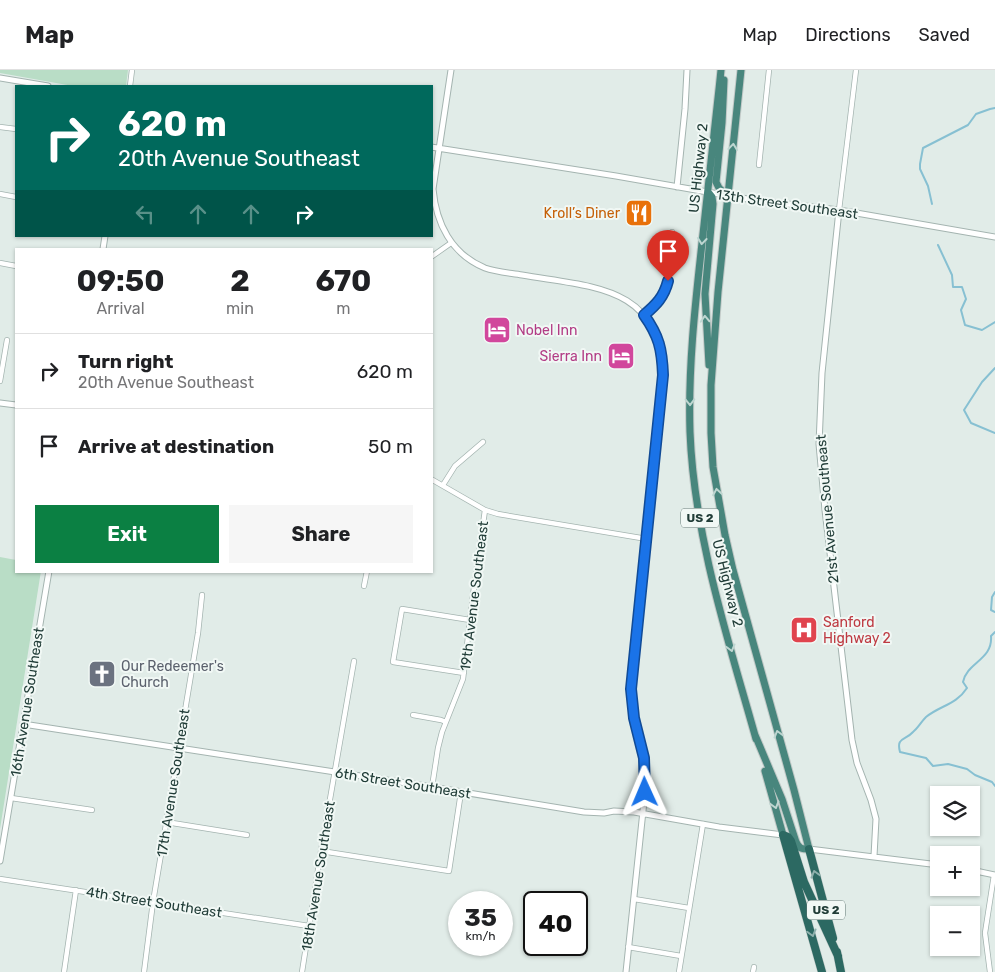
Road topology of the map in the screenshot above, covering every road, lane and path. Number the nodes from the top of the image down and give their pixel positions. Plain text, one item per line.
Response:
1 (132, 70) edge
2 (451, 70) edge
3 (687, 70) edge
4 (722, 70) edge
5 (741, 70) edge
6 (769, 70) edge
7 (856, 70) edge
8 (0, 78) edge
9 (42, 85) edge
10 (130, 85) edge
11 (0, 127) edge
12 (15, 129) edge
13 (433, 147) edge
14 (438, 148) junction
15 (759, 165) dead end
16 (677, 187) junction
17 (708, 192) junction
18 (0, 194) edge
19 (728, 196) junction
20 (15, 197) edge
21 (839, 210) junction
22 (672, 232) dead end
23 (995, 237) edge
24 (451, 242) junction
25 (433, 256) edge
26 (0, 264) edge
27 (15, 266) edge
28 (644, 315) junction
29 (7, 340) dead end
30 (0, 381) edge
31 (711, 385) junction
32 (0, 403) edge
33 (15, 405) edge
34 (483, 442) dead end
35 (433, 480) edge
36 (443, 485) junction
37 (486, 510) junction
38 (647, 539) junction
39 (49, 573) edge
40 (367, 573) edge
41 (364, 586) dead end
42 (202, 595) dead end
43 (470, 620) junction
44 (354, 661) dead end
45 (464, 673) junction
46 (413, 716) dead end
47 (446, 722) junction
48 (23, 724) junction
49 (755, 735) junction
50 (178, 747) junction
51 (336, 773) junction
52 (432, 787) junction
53 (461, 792) junction
54 (11, 798) junction
55 (92, 810) dead end
56 (643, 813) junction
57 (166, 822) junction
58 (703, 824) junction
59 (247, 835) dead end
60 (784, 835) junction
61 (809, 849) junction
62 (321, 851) junction
63 (874, 856) junction
64 (0, 862) edge
65 (930, 864) edge
66 (980, 872) edge
67 (995, 875) edge
68 (0, 879) edge
69 (76, 890) junction
70 (634, 899) junction
71 (153, 902) junction
72 (689, 908) junction
73 (308, 926) junction
74 (628, 947) junction
75 (681, 956) junction
76 (838, 956) junction
77 (64, 972) edge
78 (144, 972) edge
79 (302, 972) edge
80 (626, 972) edge
81 (679, 972) edge
82 (822, 972) edge
83 (841, 972) edge
84 (990, 972) edge

1 - 10 street
2 - 14 street
3 - 16 street
4 - 17 highway, US Highway 2 / US 2
4 - 19 highway
19 -> 5 highway, US Highway 2 / US 2
6 - 15 street
7 - 21 street, 21st Avenue Southeast
8 - 9 street
11 - 12 street
13 - 14 street, 13th Street Southeast
14 - 16 street, 13th Street Southeast
14 - 24 street
16 - 17 street, 13th Street Southeast
17 - 19 street, 13th Street Southeast
31 -> 17 highway
17 -> 49 highway, US Highway 2 / US 2
18 - 20 street
19 - 21 street, 13th Street Southeast
19 - 31 highway, US Highway 2 / US 2
21 - 23 street, 13th Street Southeast
21 - 63 street, 21st Avenue Southeast
22 - 28 street
24 - 25 street
24 - 28 street
26 - 27 street
28 - 38 street
29 - 30 street
61 -> 31 highway, US Highway 2 / US 2
32 - 33 street
34 - 36 street
35 - 36 street, 19th Avenue Southeast
36 - 37 street, 19th Avenue Southeast
37 - 38 street
37 - 43 street, 19th Avenue Southeast
38 - 56 street
39 - 48 street, 16th Avenue Southeast
40 - 41 street
42 - 50 street, 17th Avenue Southeast
43 - 45 street, 19th Avenue Southeast
43 - 45 street
44 - 51 street, 18th Avenue Southeast
45 - 47 street, 19th Avenue Southeast
46 - 47 street
47 - 52 street, 19th Avenue Southeast
48 - 50 street, 6th Street Southeast
48 - 54 street, 16th Avenue Southeast
49 -> 60 highway, US Highway 2 / US 2
49 - 61 highway
50 - 51 street, 6th Street Southeast
50 - 57 street, 17th Avenue Southeast
51 - 52 street, 6th Street Southeast
51 - 62 street, 18th Avenue Southeast
52 - 53 street, 6th Street Southeast
53 - 56 street, 6th Street Southeast
53 - 62 street
54 - 55 street
54 - 64 street, 16th Avenue Southeast
56 - 58 street, 6th Street Southeast
56 - 70 street
57 - 59 street
57 - 71 street, 17th Avenue Southeast
58 - 60 street, 6th Street Southeast
58 - 72 street
60 - 76 highway
60 -> 82 highway, US Highway 2 / US 2
61 - 63 street
76 -> 61 highway, US Highway 2 / US 2
62 - 73 street, 18th Avenue Southeast
63 - 65 street
66 - 67 street
67 - 84 street
68 - 69 street, 4th Street Southeast
69 - 71 street, 4th Street Southeast
69 - 77 street
70 - 72 street
70 - 74 street
71 - 73 street, 4th Street Southeast
71 - 78 street, 17th Avenue Southeast
72 - 75 street
73 - 79 street, 18th Avenue Southeast
74 - 75 street
74 - 80 street
75 - 81 street
76 - 83 highway, US Highway 2 / US 2

